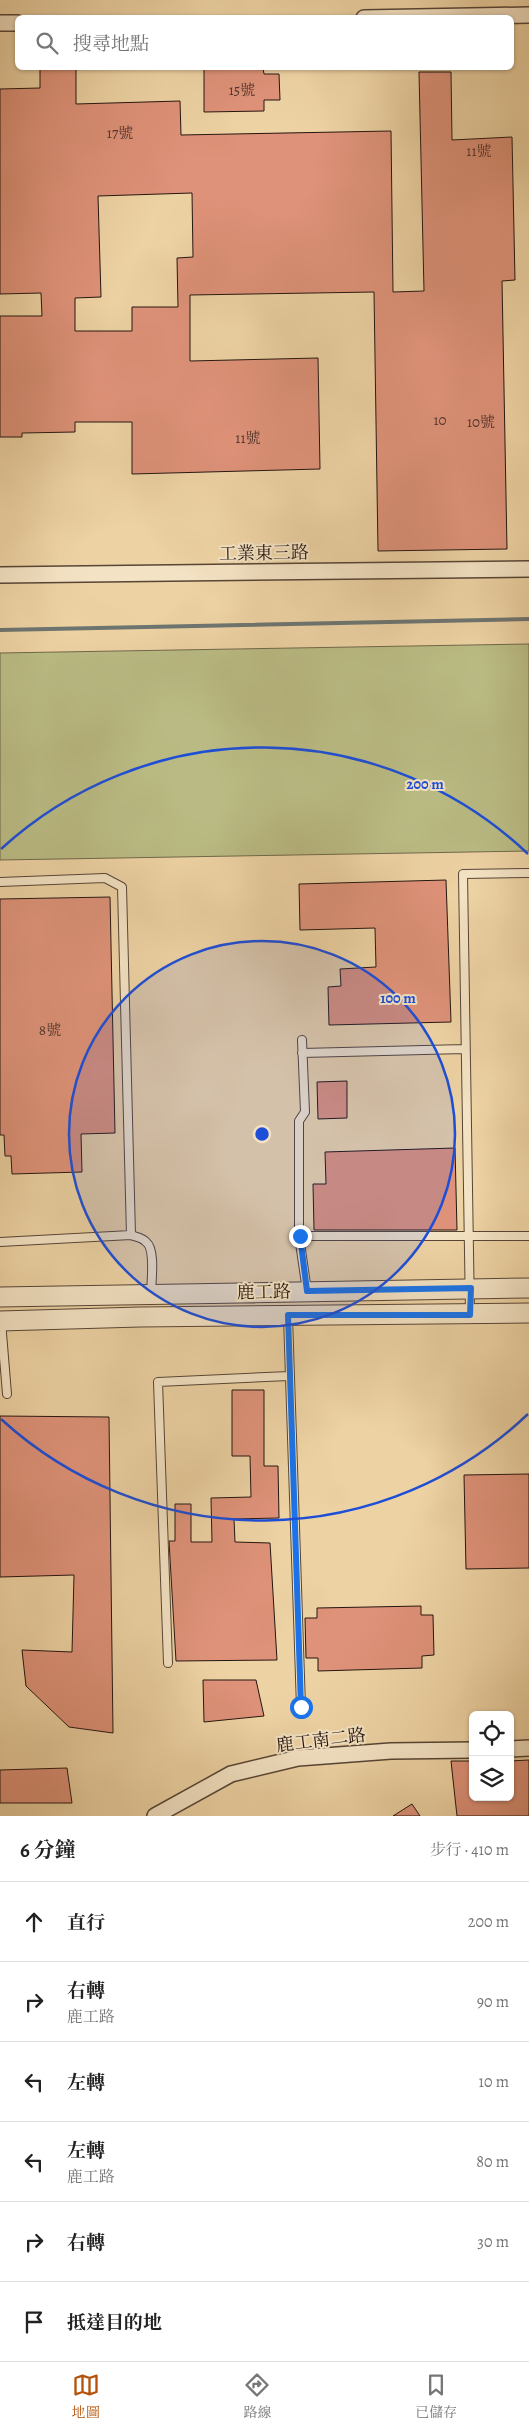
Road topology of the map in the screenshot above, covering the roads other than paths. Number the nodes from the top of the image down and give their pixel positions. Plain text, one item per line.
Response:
1 (514, 15) edge
2 (529, 15) edge
3 (0, 23) edge
4 (15, 23) edge
5 (529, 569) edge
6 (0, 575) edge
7 (529, 873) edge
8 (0, 882) edge
9 (302, 1040) dead end
10 (465, 1049) junction
11 (302, 1053) junction
12 (131, 1235) junction
13 (300, 1236) junction
14 (529, 1236) edge
15 (469, 1237) junction
16 (0, 1242) edge
17 (471, 1288) junction
18 (529, 1288) edge
19 (307, 1291) junction
20 (151, 1294) junction
21 (0, 1297) edge
22 (529, 1313) edge
23 (288, 1315) junction
24 (470, 1315) junction
25 (0, 1321) edge
26 (290, 1376) junction
27 (7, 1394) dead end
28 (168, 1663) dead end
29 (301, 1707) dead end
30 (529, 1748) edge
31 (514, 1749) edge
32 (469, 1750) edge
33 (155, 1816) edge

1 - 2 street
3 - 4 street
5 - 6 street, 工業東三路
7 - 10 lane
8 - 12 lane
9 - 11 lane
10 - 11 lane
10 - 15 lane
11 - 13 lane
12 - 16 lane
12 - 20 lane
13 - 15 lane
13 - 19 lane
14 - 15 lane
15 - 17 lane
17 - 18 street, 鹿工路
17 - 19 street, 鹿工路
17 - 24 lane
19 - 20 street, 鹿工路
20 - 21 street, 鹿工路
22 - 24 street, 鹿工路
23 - 24 street, 鹿工路
23 - 25 street, 鹿工路
23 - 26 lane
25 - 27 lane
26 - 28 lane
26 - 29 lane
30 - 31 street
32 - 33 street, 鹿工南二路

